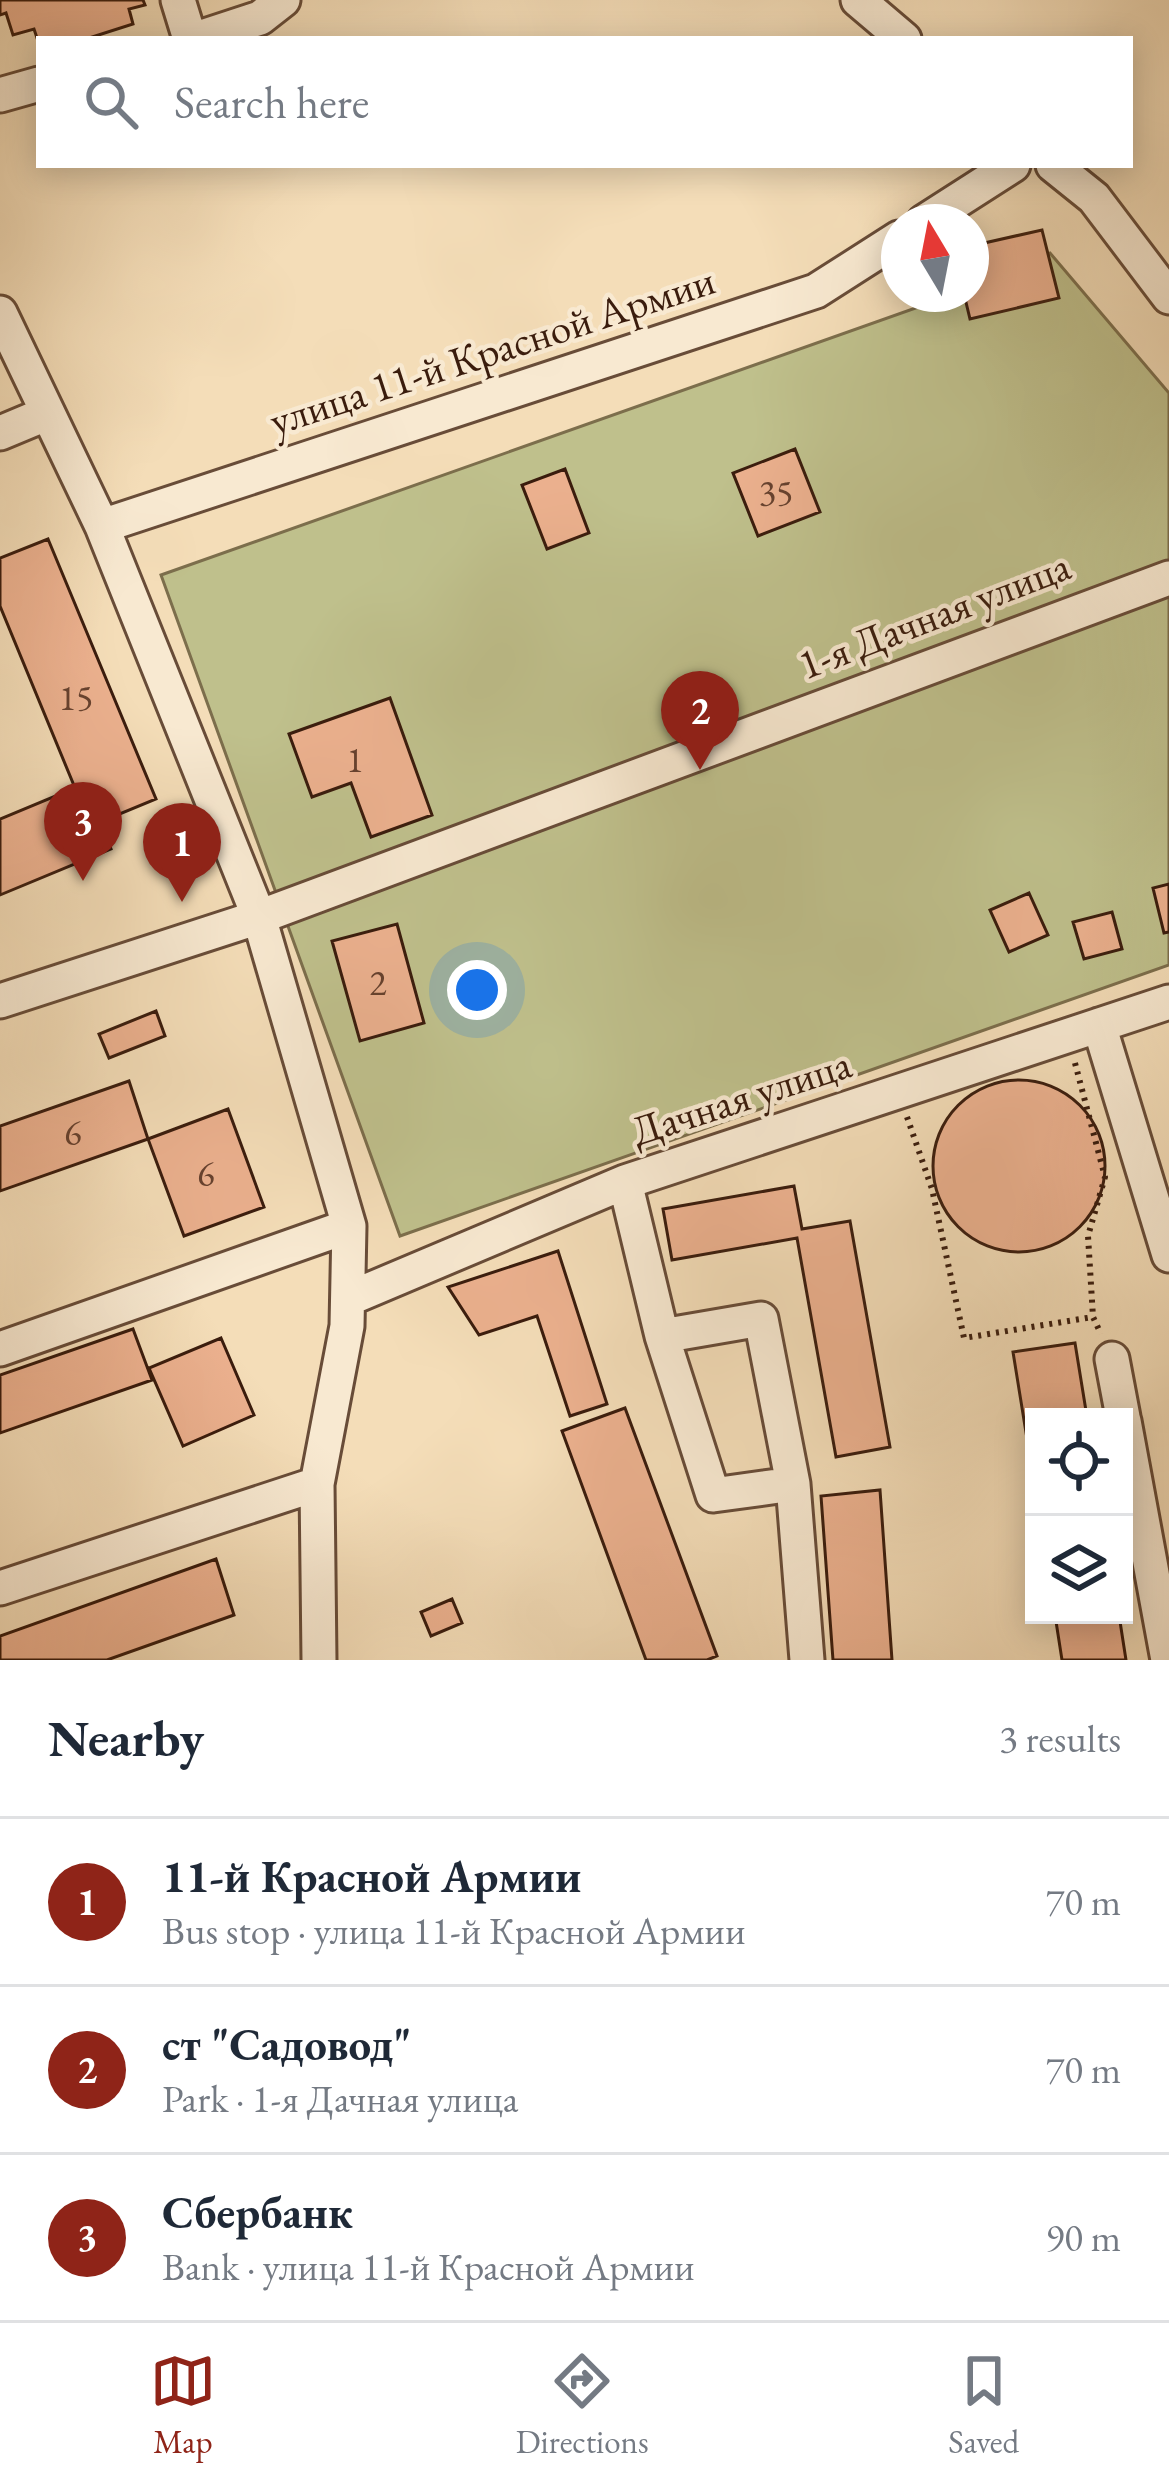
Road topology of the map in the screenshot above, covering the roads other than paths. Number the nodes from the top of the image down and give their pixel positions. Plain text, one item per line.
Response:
1 (178, 0) edge
2 (283, 0) edge
3 (858, 0) edge
4 (192, 36) edge
5 (203, 36) edge
6 (900, 36) edge
7 (36, 85) edge
8 (0, 95) edge
9 (1008, 168) edge
10 (1057, 168) edge
11 (952, 204) edge
12 (881, 249) edge
13 (1169, 297) edge
14 (0, 313) edge
15 (48, 413) junction
16 (0, 433) edge
17 (102, 526) junction
18 (1169, 578) edge
19 (259, 917) junction
20 (0, 1000) edge
21 (1169, 1002) edge
22 (1083, 1030) junction
23 (625, 1182) junction
24 (350, 1226) junction
25 (1169, 1255) edge
26 (348, 1298) junction
27 (662, 1336) junction
28 (0, 1349) edge
29 (1112, 1358) road end
30 (1122, 1408) edge
31 (1133, 1467) edge
32 (317, 1484) junction
33 (793, 1484) junction
34 (0, 1588) edge
35 (1167, 1647) edge
36 (319, 1660) edge
37 (807, 1660) edge

1 - 4 street
2 - 5 street
3 - 6 street
7 - 8 street
9 - 11 street
10 - 13 street
12 - 17 street, улица 11-й Красной Армии
14 - 15 street
15 - 16 street
15 - 17 street
17 - 19 street
18 - 19 street, 1-я Дачная улица
19 - 20 street
19 - 24 street
21 - 22 street, Дачная улица
22 - 23 street, Дачная улица
22 - 25 street
23 - 26 street, Дачная улица
23 - 27 street
24 - 26 street
24 - 28 street
26 - 32 street
27 - 33 street
27 - 33 street
29 - 30 street
31 - 35 street
32 - 34 street
32 - 36 street
33 - 37 street

